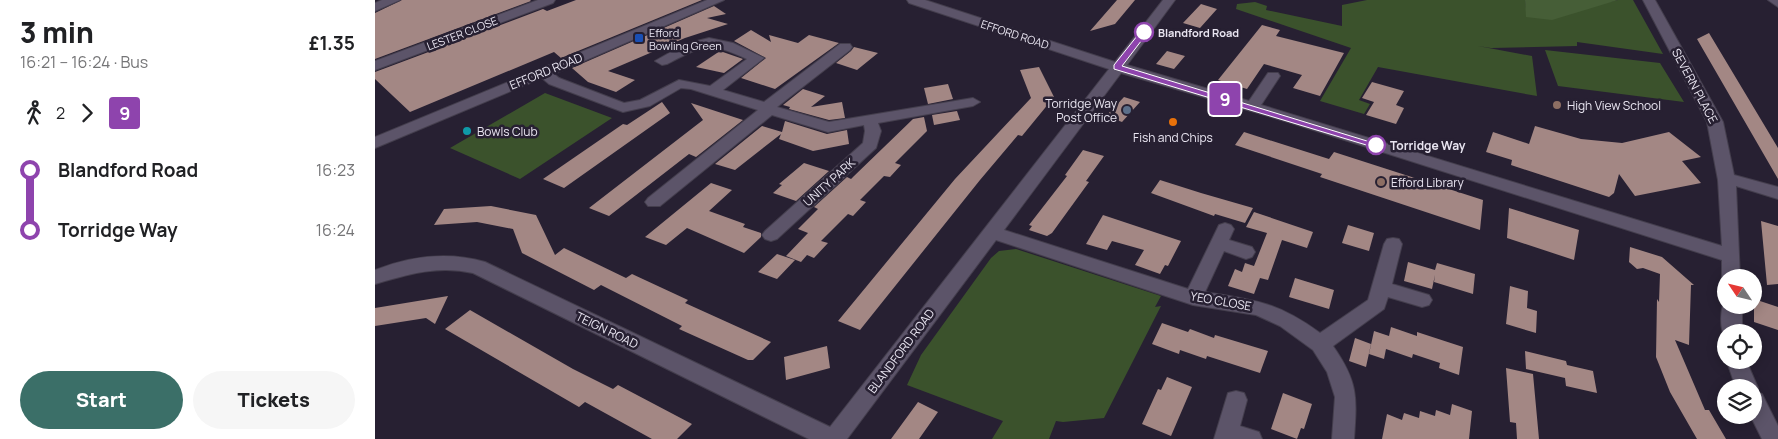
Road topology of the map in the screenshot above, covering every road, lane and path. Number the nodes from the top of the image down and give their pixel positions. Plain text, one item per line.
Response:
1 (394, 0) edge
2 (549, 0) edge
3 (718, 0) edge
4 (913, 0) edge
5 (1169, 0) edge
6 (1649, 0) edge
7 (1774, 0) edge
8 (1778, 3) edge
9 (375, 6) edge
10 (845, 47) dead end
11 (662, 61) dead end
12 (375, 66) edge
13 (1117, 67) junction
14 (543, 72) junction
15 (1273, 76) dead end
16 (712, 92) junction
17 (973, 102) dead end
18 (1252, 107) junction
19 (767, 109) junction
20 (870, 121) junction
21 (375, 143) edge
22 (1727, 178) junction
23 (1778, 193) edge
24 (654, 202) dead end
25 (990, 232) junction
26 (771, 235) dead end
27 (1393, 244) dead end
28 (1246, 252) dead end
29 (1731, 256) junction
30 (1731, 269) edge
31 (375, 277) edge
32 (1382, 288) junction
33 (1193, 298) junction
34 (1422, 300) dead end
35 (1320, 344) junction
36 (1236, 400) dead end
37 (1762, 417) edge
38 (1226, 435) edge
39 (832, 439) edge
40 (1251, 439) edge
41 (1343, 439) edge
42 (1773, 439) edge

1 - 9 street
2 - 12 street, LESTER CLOSE
3 - 14 street, EFFORD ROAD
4 - 13 street, EFFORD ROAD
5 - 13 street, BLANDFORD ROAD
6 - 22 street, SEVERN PLACE
7 - 8 street
10 - 19 street
11 - 16 street
13 - 18 street
13 - 25 street, BLANDFORD ROAD
14 - 16 street
14 - 21 street, EFFORD ROAD
15 - 18 street
16 - 19 street
17 - 20 street
18 - 29 street
19 - 20 street
19 - 24 street
20 - 26 street, UNITY PARK
22 - 23 street
22 - 29 street, SEVERN PLACE
25 - 33 street, YEO CLOSE
25 - 39 street, BLANDFORD ROAD
27 - 32 street
28 - 33 street
29 - 30 street, SEVERN PLACE
31 - 39 street, TEIGN ROAD
32 - 34 street
32 - 35 street
33 - 35 street, YEO CLOSE
35 - 41 street, YEO CLOSE
36 - 38 street
37 - 42 street
38 - 40 street

